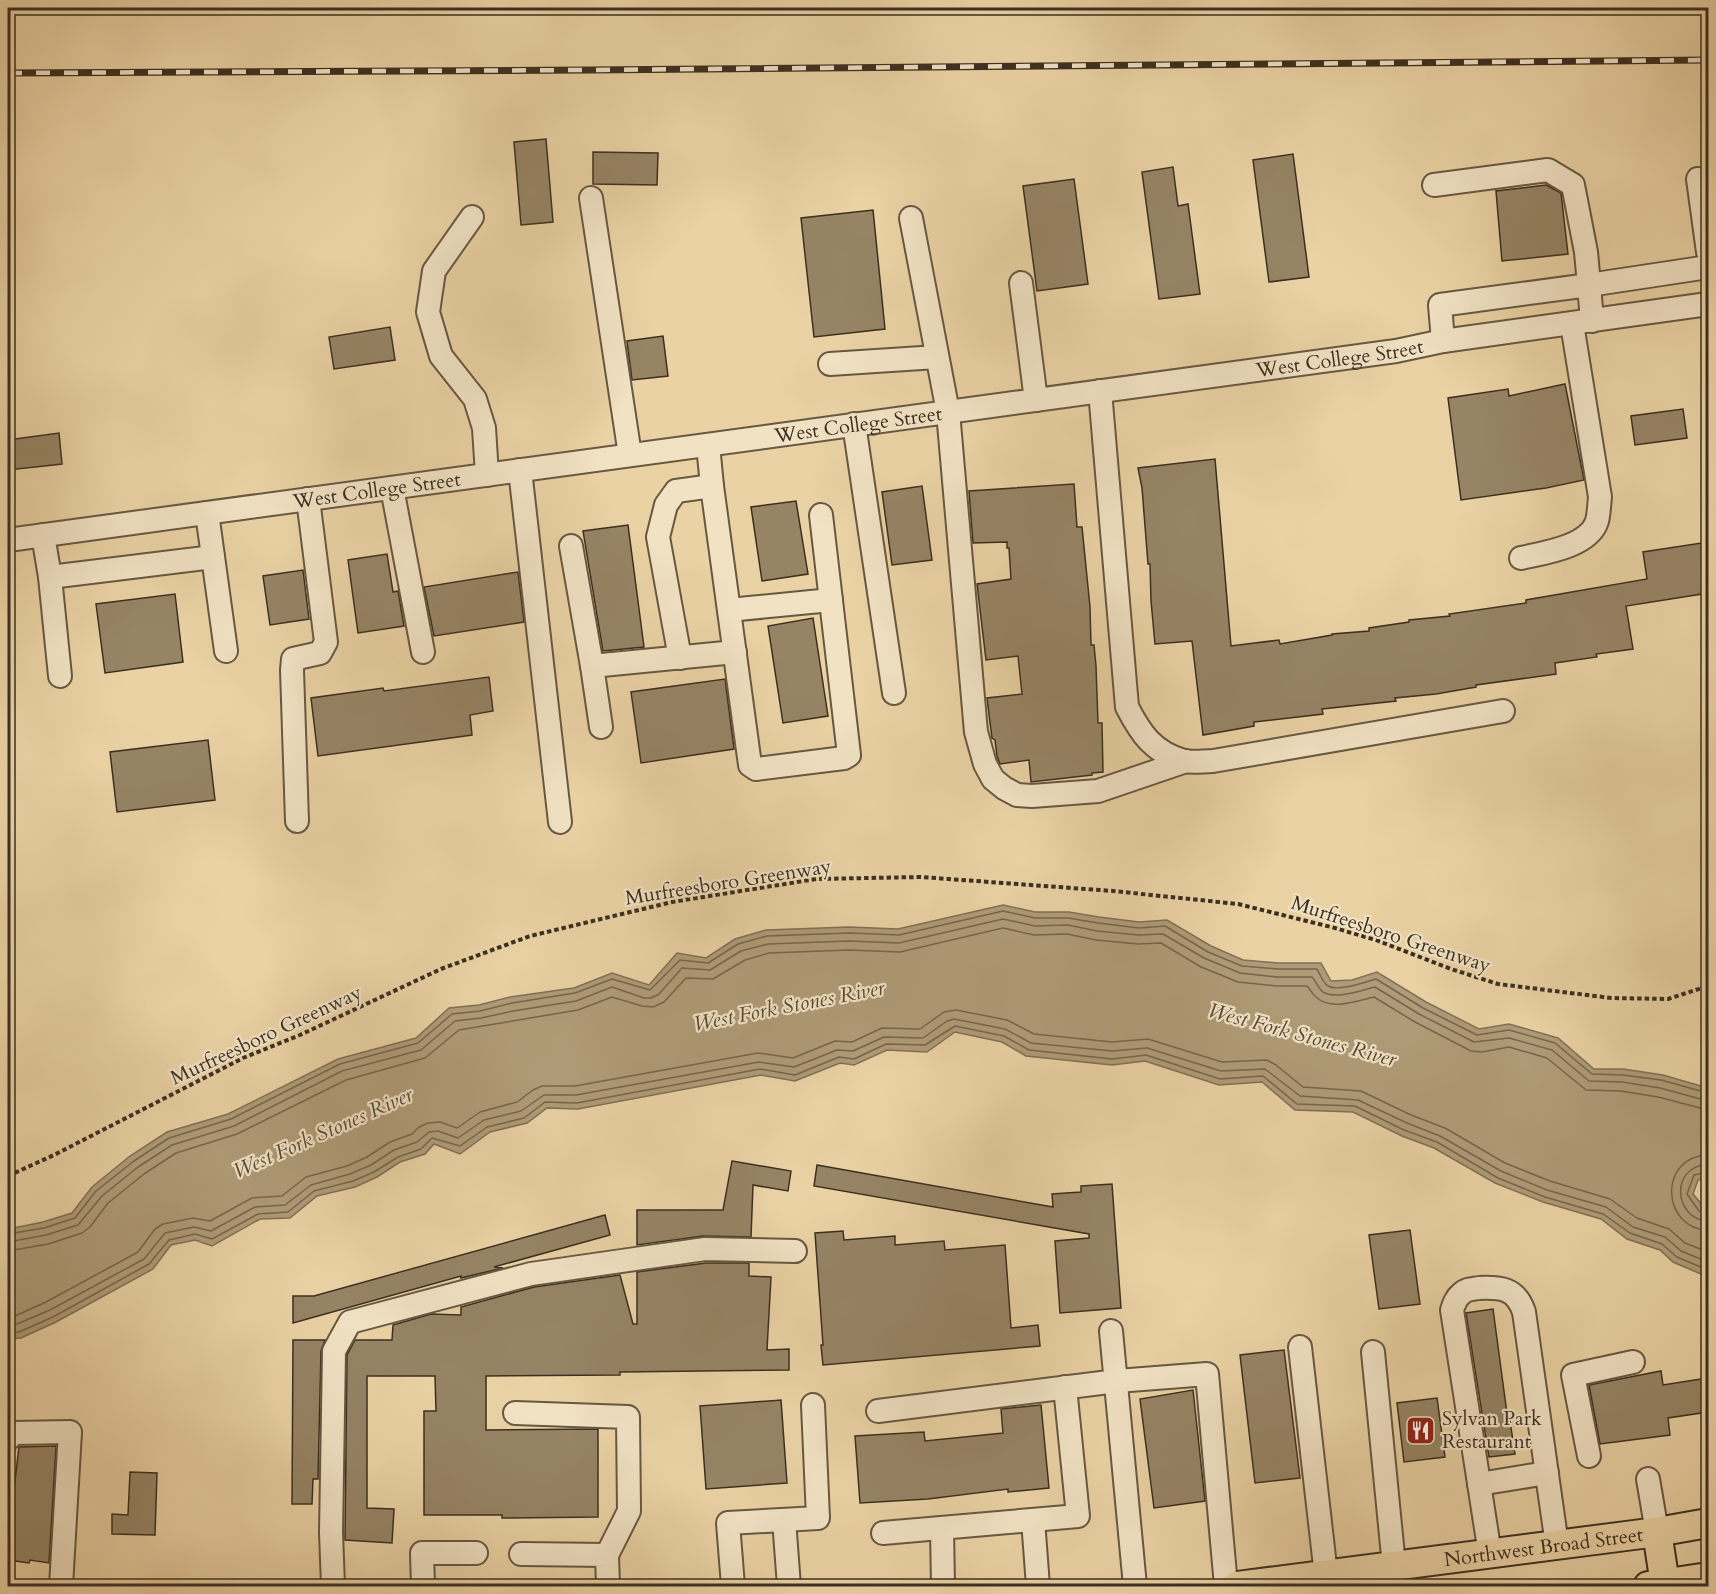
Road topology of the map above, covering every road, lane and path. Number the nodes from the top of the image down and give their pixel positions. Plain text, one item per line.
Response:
1 (1698, 179) dead end
2 (1434, 185) dead end
3 (591, 198) dead end
4 (471, 217) dead end
5 (911, 218) dead end
6 (1708, 252) edge
7 (1708, 267) edge
8 (1021, 283) dead end
9 (1589, 285) junction
10 (1708, 304) edge
11 (1582, 323) junction
12 (1443, 341) junction
13 (937, 357) junction
14 (831, 364) dead end
15 (1100, 391) junction
16 (1036, 400) junction
17 (948, 412) junction
18 (854, 424) junction
19 (708, 445) junction
20 (630, 455) junction
21 (520, 470) junction
22 (487, 475) junction
23 (712, 486) junction
24 (392, 488) junction
25 (308, 499) junction
26 (207, 513) junction
27 (821, 515) dead end
28 (43, 535) junction
29 (8, 540) edge
30 (571, 546) dead end
31 (213, 557) junction
32 (1521, 558) dead end
33 (50, 577) junction
34 (831, 600) junction
35 (729, 610) junction
36 (226, 651) dead end
37 (423, 652) dead end
38 (735, 652) junction
39 (680, 658) junction
40 (592, 666) junction
41 (60, 676) dead end
42 (894, 693) dead end
43 (1503, 711) dead end
44 (601, 727) dead end
45 (1185, 761) junction
46 (297, 821) dead end
47 (560, 822) dead end
48 (1708, 986) edge
49 (8, 1176) edge
50 (795, 1251) dead end
51 (1111, 1331) dead end
52 (1300, 1347) dead end
53 (1373, 1352) dead end
54 (1634, 1362) dead end
55 (1123, 1380) junction
56 (1065, 1387) junction
57 (813, 1405) dead end
58 (878, 1411) dead end
59 (515, 1413) dead end
60 (8, 1439) edge
61 (1589, 1456) dead end
62 (1547, 1473) junction
63 (1648, 1479) dead end
64 (1479, 1484) junction
65 (784, 1520) junction
66 (1033, 1520) junction
67 (1708, 1523) edge
68 (942, 1528) junction
69 (1657, 1532) junction
70 (883, 1533) dead end
71 (1557, 1545) junction
72 (476, 1553) dead end
73 (520, 1554) dead end
74 (1490, 1554) junction
75 (607, 1555) junction
76 (1394, 1566) junction
77 (1326, 1575) junction
78 (1708, 1577) edge
79 (1245, 1586) edge
80 (1659, 1586) edge
81 (61, 1587) edge
82 (333, 1587) edge
83 (423, 1587) edge
84 (608, 1587) edge
85 (733, 1587) edge
86 (789, 1587) edge
87 (943, 1587) edge
88 (1038, 1587) edge
89 (1135, 1587) edge
90 (1226, 1587) edge
91 (1237, 1587) edge

1 - 6 street
2 - 9 street
3 - 20 street
4 - 22 street
5 - 13 street
7 - 9 street
8 - 16 street
9 - 11 street
9 - 12 street
10 - 11 street, West College Street
11 - 12 street, West College Street
11 - 32 street
12 - 15 street, West College Street
13 - 14 street
13 - 17 street
15 - 16 street, West College Street
15 - 45 street
16 - 17 street, West College Street
17 - 18 street, West College Street
17 - 45 street
18 - 19 street, West College Street
18 - 42 street
19 - 20 street, West College Street
19 - 23 street
20 - 21 street, West College Street
21 - 22 street, West College Street
21 - 47 street
22 - 24 street, West College Street
23 - 35 street
23 - 39 street
24 - 25 street, West College Street
24 - 37 street
25 - 26 street, West College Street
25 - 46 street
26 - 28 street, West College Street
26 - 31 street
27 - 34 street
28 - 29 street, West College Street
28 - 33 street
30 - 40 street
31 - 33 street
31 - 36 street
33 - 41 street
34 - 35 street
34 - 38 street
35 - 38 street
38 - 39 street
39 - 40 street
40 - 44 street
43 - 45 street
48 - 49 path, Murfreesboro Greenway
50 - 82 street
51 - 55 street
52 - 77 street
53 - 76 street
54 - 61 street
55 - 56 street
55 - 89 street
55 - 90 street
56 - 58 street
56 - 66 street
57 - 65 street
59 - 75 street
60 - 81 street
62 - 64 street
62 - 64 street
62 - 71 street
63 - 69 street
64 - 74 street
65 - 85 street
65 - 86 street
66 - 68 street
66 - 88 street
67 - 69 main road, Northwest Broad Street
68 - 70 street
68 - 87 street
69 - 71 main road, Northwest Broad Street
69 - 80 main road
71 - 74 main road, Northwest Broad Street
72 - 83 street
73 - 75 street
74 - 76 main road, Northwest Broad Street
75 - 84 street
76 - 77 main road, Northwest Broad Street
77 - 79 main road, Northwest Broad Street
78 - 80 main road
79 - 91 main road, Northwest Broad Street

